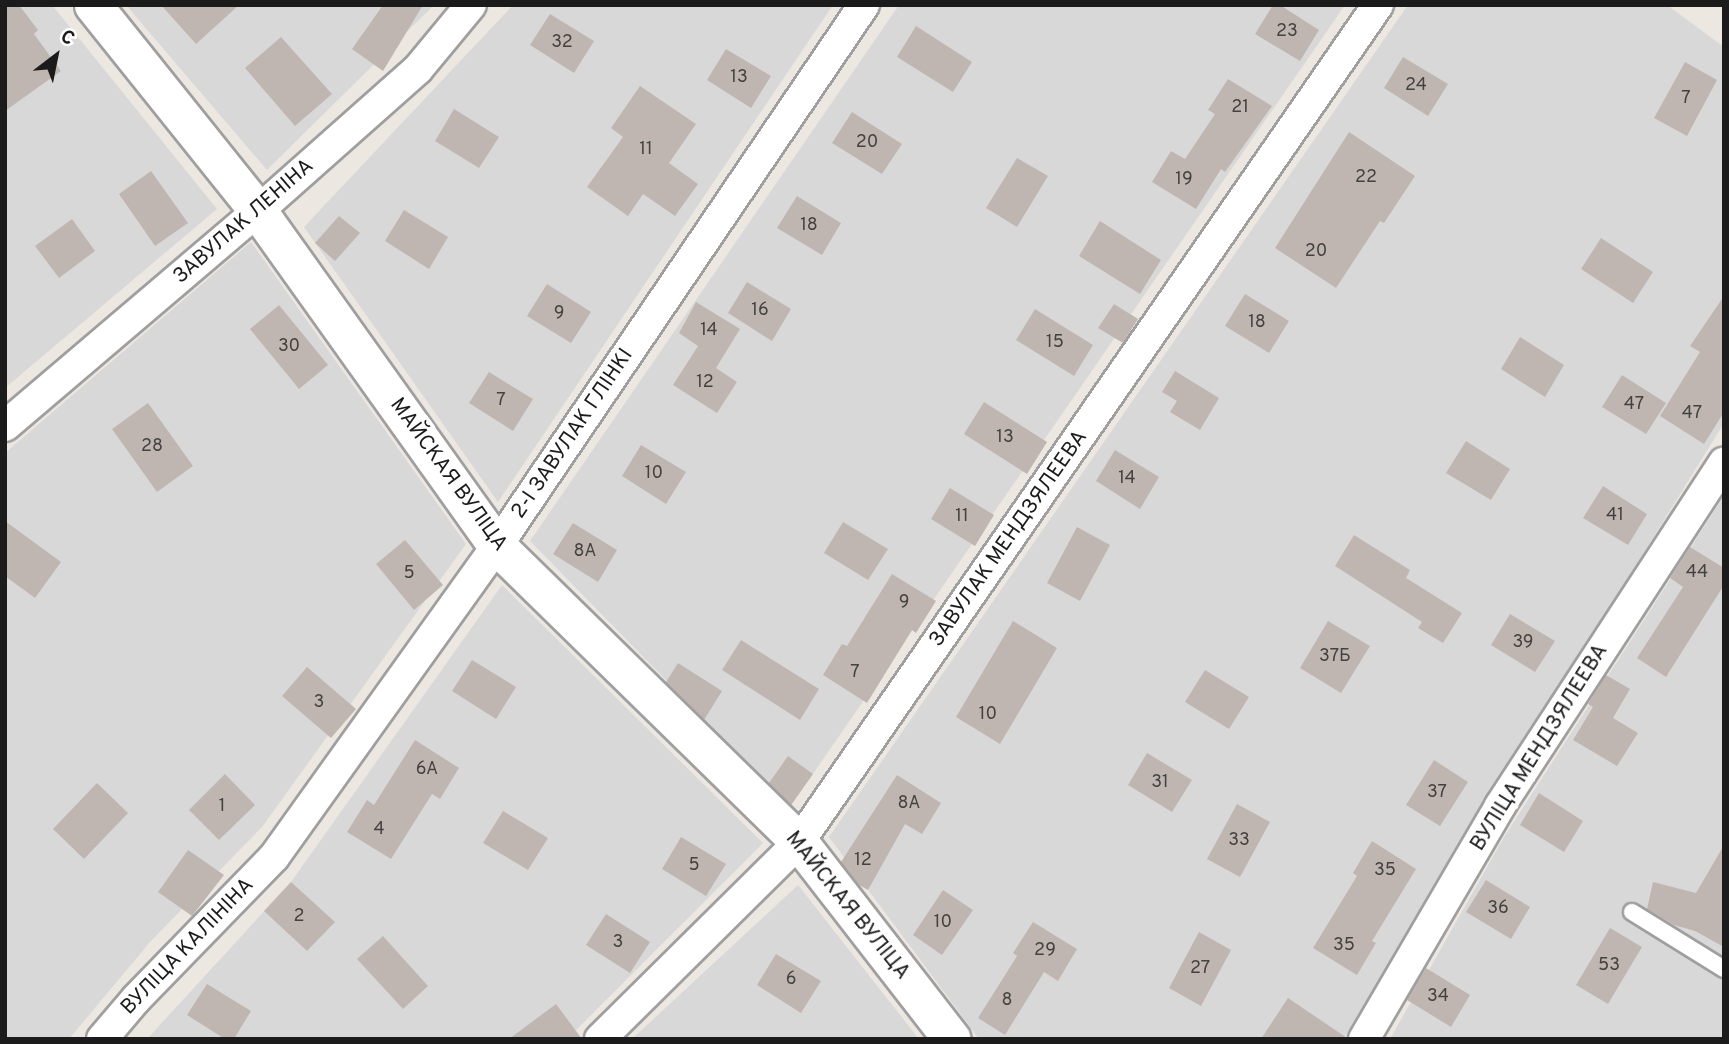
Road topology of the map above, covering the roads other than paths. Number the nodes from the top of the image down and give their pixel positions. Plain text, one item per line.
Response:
1 (93, 5) edge
2 (471, 5) edge
3 (864, 5) edge
4 (1378, 5) edge
5 (258, 211) junction
6 (5, 426) edge
7 (1724, 463) edge
8 (497, 546) junction
9 (799, 842) junction
10 (274, 856) joint
11 (1632, 912) dead end
12 (1724, 969) edge
13 (102, 1039) edge
14 (600, 1039) edge
15 (952, 1039) edge
16 (1364, 1039) edge

1 - 5 street, МАЙСКАЯ ВУЛІЦА
2 - 5 street, ЗАВУЛАК ЛЕНІНА
3 - 8 street, 2-І ЗАВУЛАК ГЛІНКІ
4 - 9 street, ЗАВУЛАК МЕНДЗЯЛЕЕВА
5 - 6 street, ЗАВУЛАК ЛЕНІНА
5 - 8 street, МАЙСКАЯ ВУЛІЦА
7 - 16 street, ВУЛІЦА МЕНДЗЯЛЕЕВА
8 - 9 street, МАЙСКАЯ ВУЛІЦА
8 - 10 street, 2-І ЗАВУЛАК ГЛІНКІ
9 - 14 street, ЗАВУЛАК МЕНДЗЯЛЕЕВА
9 - 15 street, МАЙСКАЯ ВУЛІЦА
10 - 13 street, ВУЛІЦА КАЛІНІНА
11 - 12 lane

